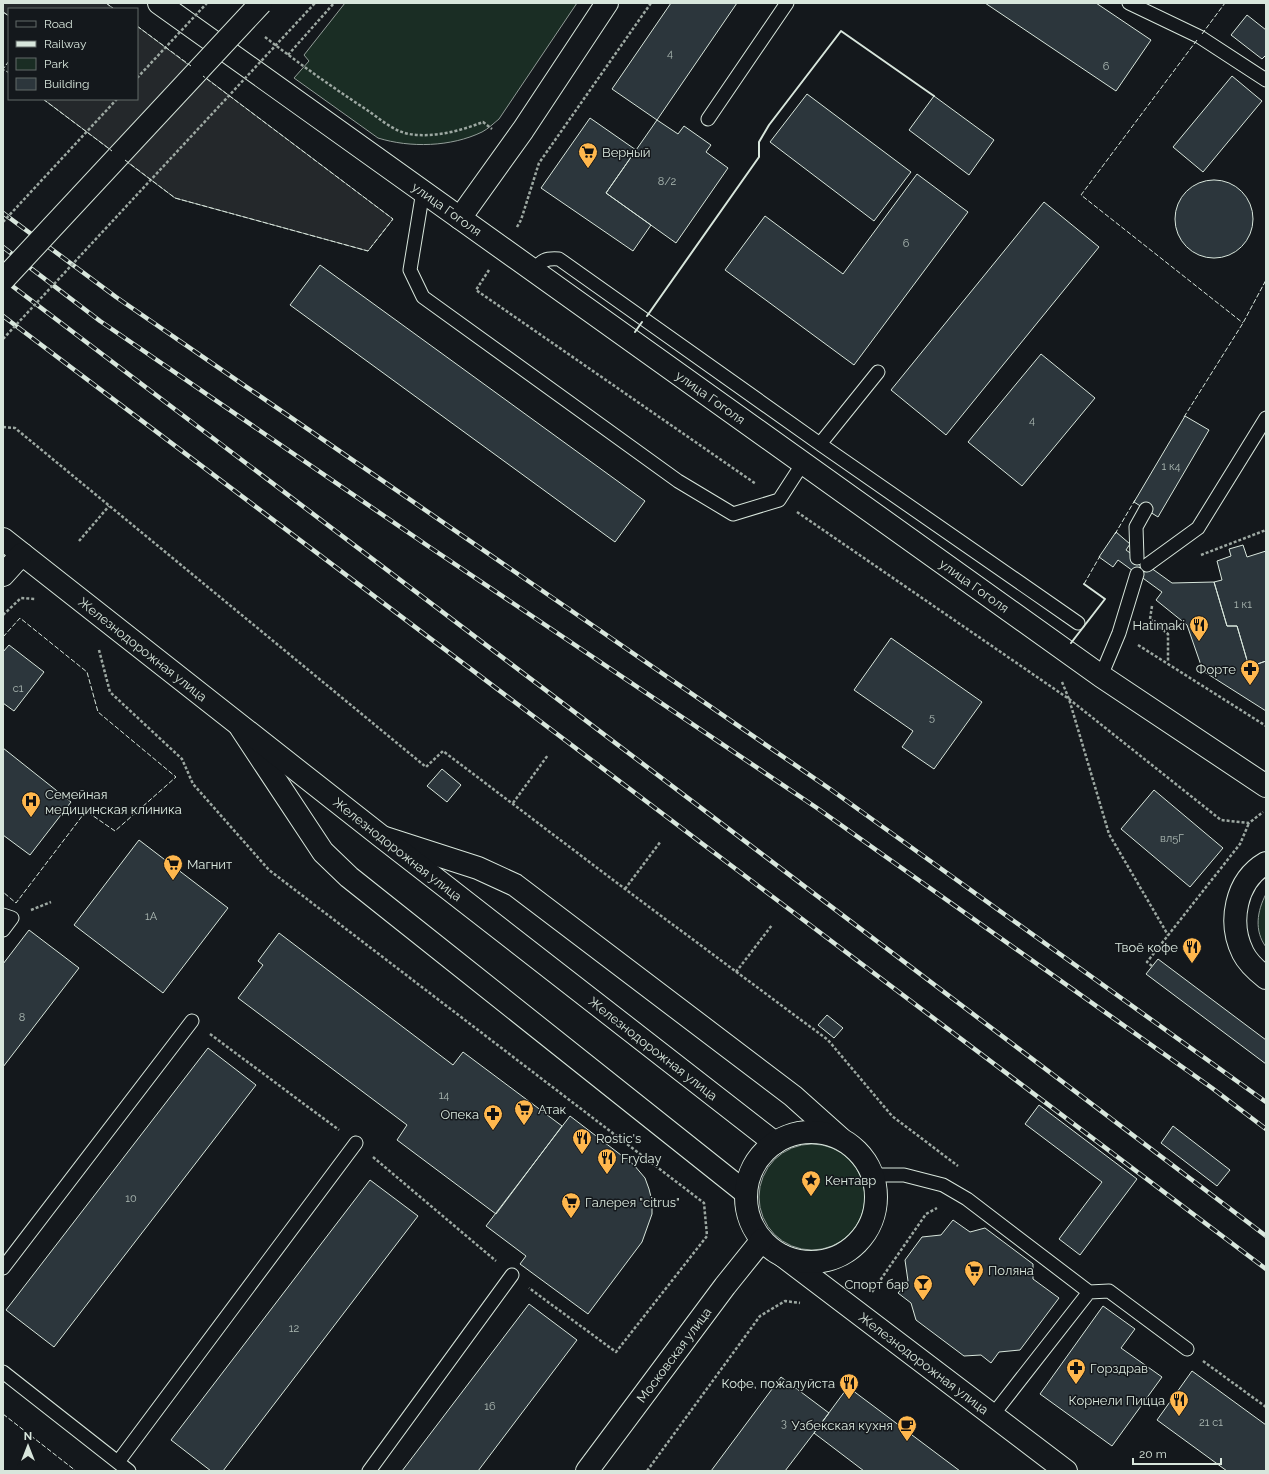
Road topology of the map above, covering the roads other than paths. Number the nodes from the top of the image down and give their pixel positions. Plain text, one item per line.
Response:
1 (159, 3) edge
2 (261, 3) edge
3 (607, 3) edge
4 (786, 3) edge
5 (1129, 3) edge
6 (1266, 80) edge
7 (708, 119) dead end
8 (423, 191) junction
9 (460, 218) junction
10 (534, 271) junction
11 (3, 280) edge
12 (878, 372) dead end
13 (1266, 418) edge
14 (820, 444) junction
15 (803, 463) junction
16 (1146, 509) dead end
17 (3, 539) edge
18 (22, 554) junction
19 (1137, 574) dead end
20 (3, 575) edge
21 (1078, 623) dead end
22 (1101, 676) junction
23 (238, 724) junction
24 (1266, 786) edge
25 (382, 838) junction
26 (1266, 863) edge
27 (3, 915) edge
28 (3, 930) edge
29 (1266, 978) edge
30 (192, 1021) road end
31 (840, 1138) junction
32 (356, 1142) road end
33 (775, 1142) junction
34 (874, 1175) junction
35 (746, 1193) junction
36 (762, 1240) junction
37 (782, 1256) junction
38 (3, 1268) edge
39 (512, 1275) road end
40 (1089, 1292) junction
41 (1187, 1349) road end
42 (3, 1372) edge
43 (992, 1416) junction
44 (118, 1462) junction
45 (130, 1471) edge
46 (369, 1471) edge
47 (587, 1471) edge
48 (1066, 1471) edge

1 - 8 street, улица Гоголя
2 - 11 street, bridge
3 - 9 street
4 - 7 lane
5 - 6 lane
8 - 9 street, улица Гоголя
8 - 15 lane
9 - 10 street, улица Гоголя
10 - 14 lane
10 - 15 street, улица Гоголя
12 - 14 lane
13 - 16 lane
14 - 21 lane
15 - 22 street, улица Гоголя
17 - 18 street, Железнодорожная улица
18 - 20 street
18 - 23 street, Железнодорожная улица
19 - 22 lane
22 - 24 street, улица Гоголя
23 - 25 street, Железнодорожная улица
23 - 35 street
25 - 31 street
25 - 33 street, Железнодорожная улица
26 - 29 street
27 - 28 lane
30 - 38 lane
31 - 33 street
31 - 34 street
32 - 44 lane
33 - 35 street
34 - 37 street
34 - 40 lane
35 - 36 street
36 - 37 street
36 - 47 street, Московская улица
37 - 43 street, Железнодорожная улица
39 - 46 lane
40 - 41 lane
40 - 43 lane
42 - 44 lane
43 - 48 street, Железнодорожная улица
44 - 45 lane

